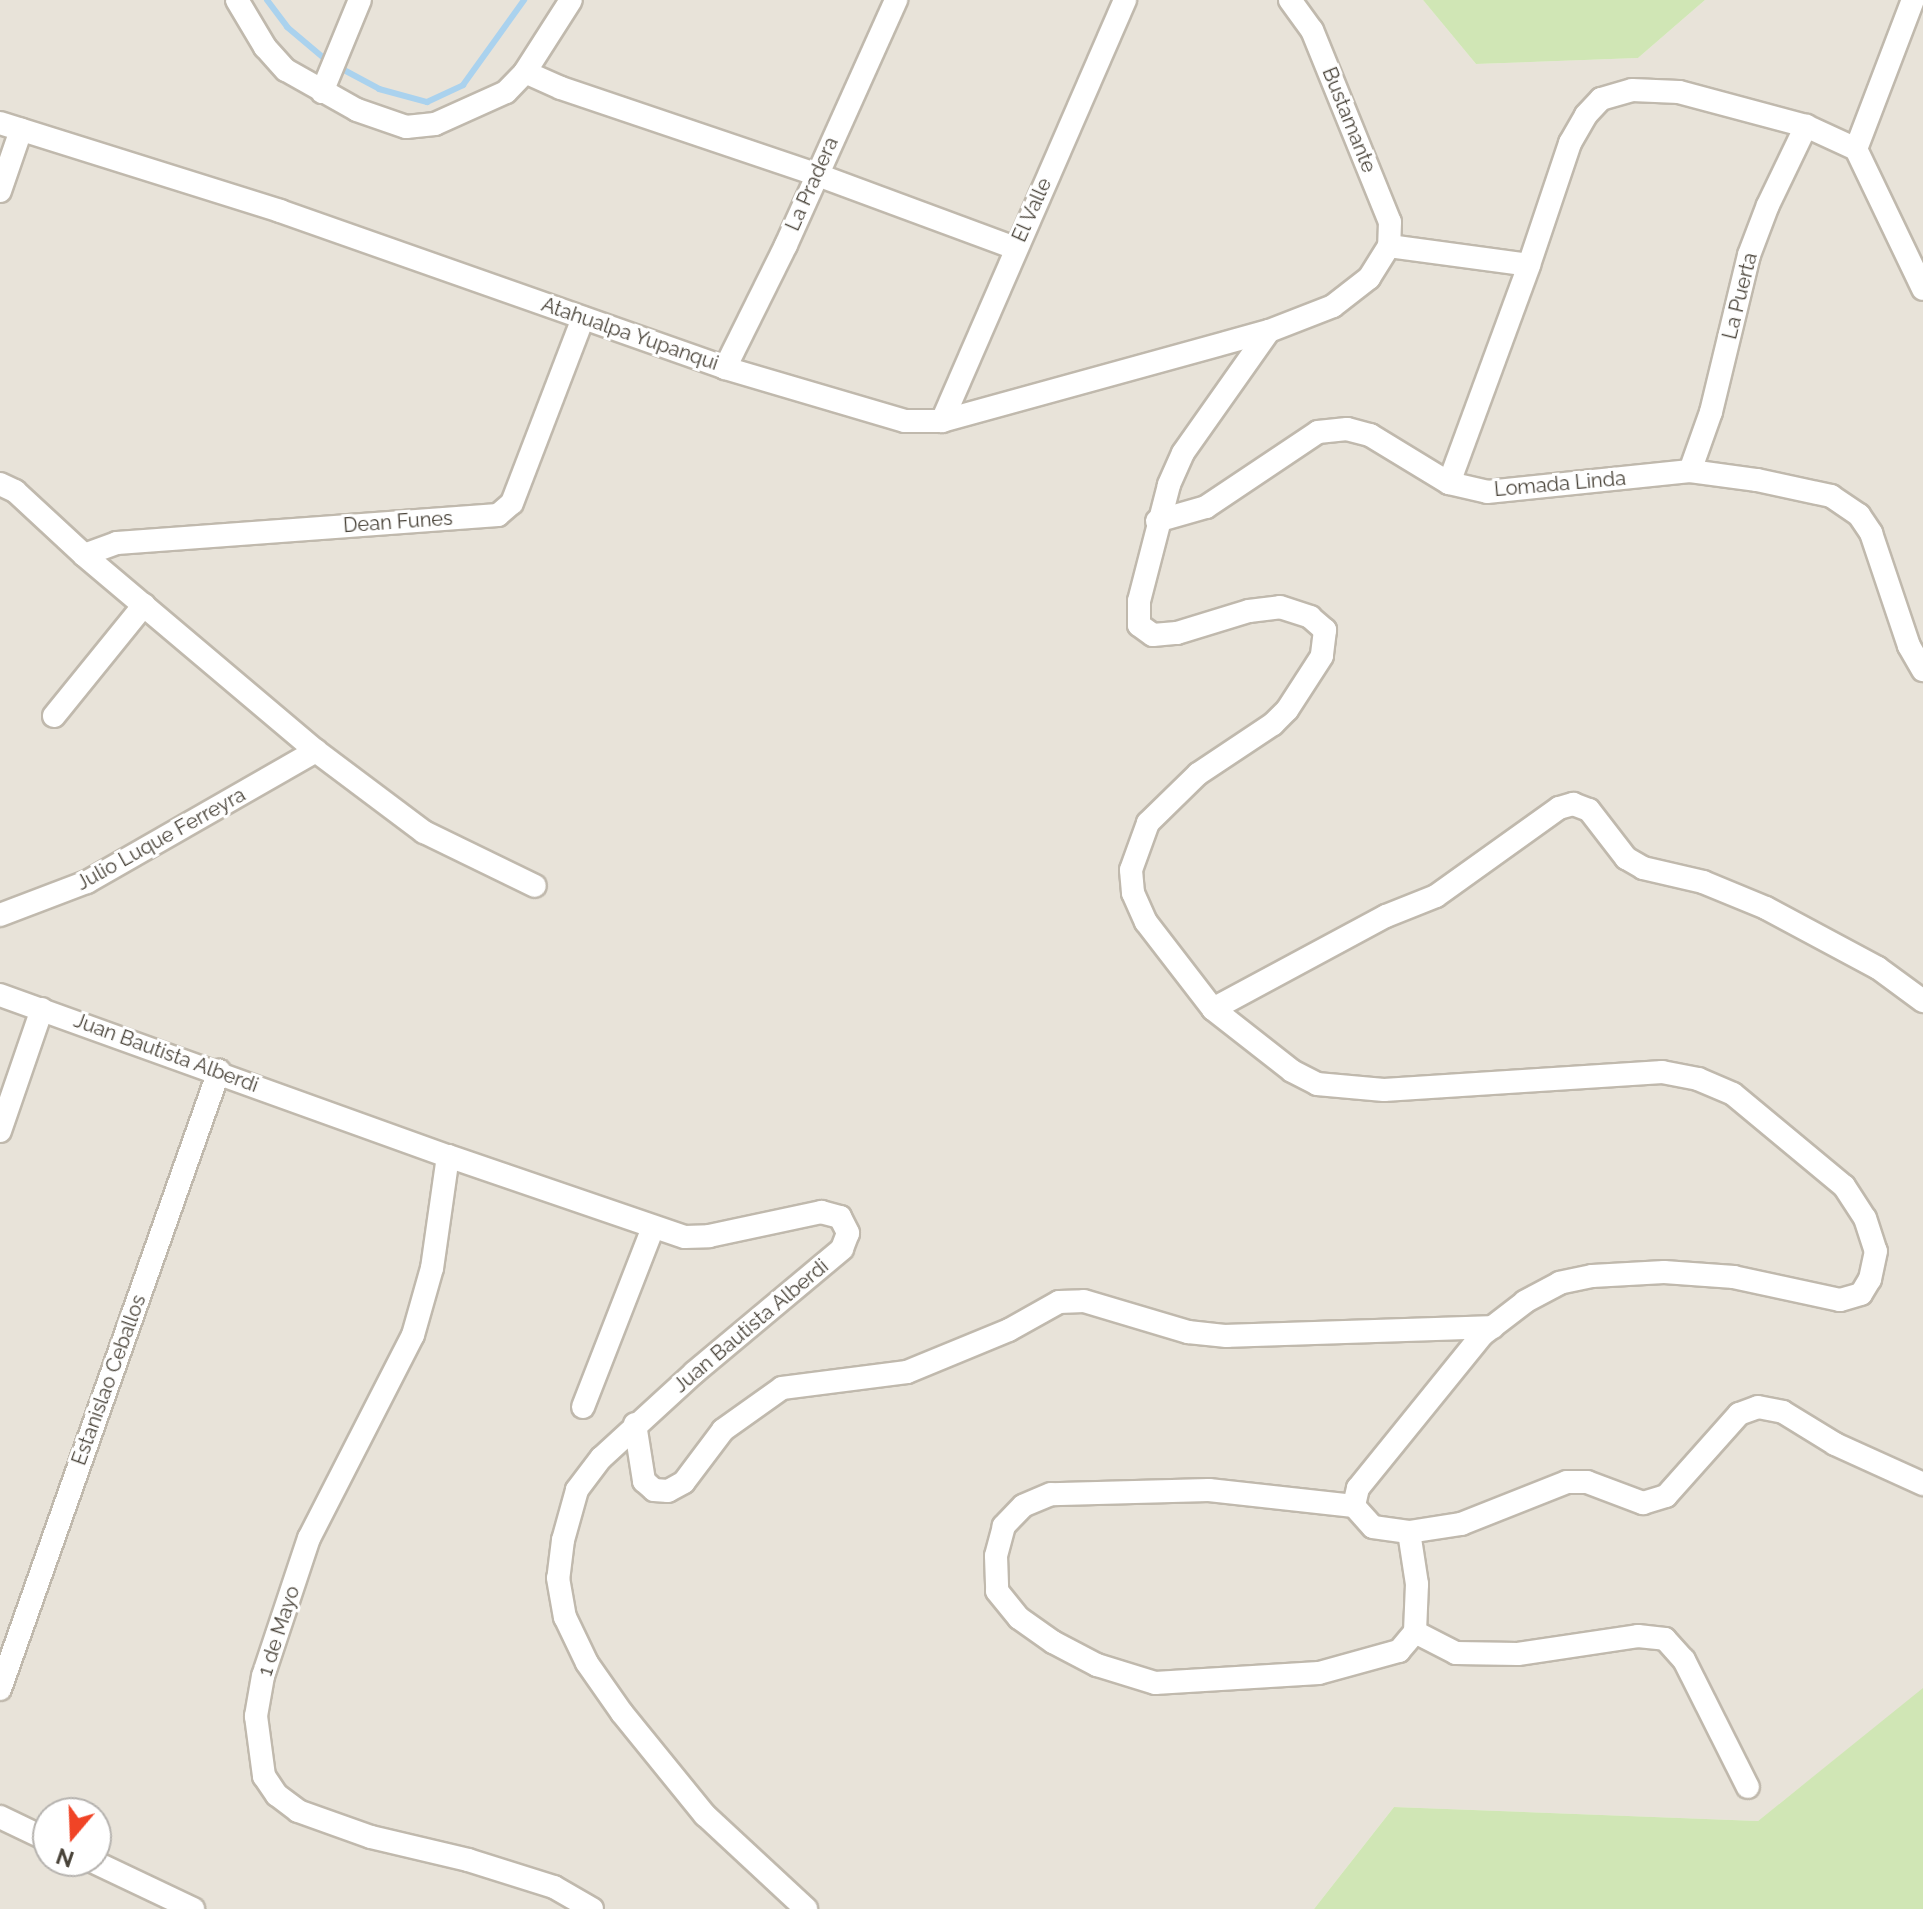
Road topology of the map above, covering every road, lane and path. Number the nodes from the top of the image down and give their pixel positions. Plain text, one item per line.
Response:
1 (237, 0) edge
2 (360, 0) edge
3 (571, 0) edge
4 (896, 0) edge
5 (1125, 0) edge
6 (1290, 0) edge
7 (1913, 0) edge
8 (525, 72) junction
9 (322, 92) junction
10 (1806, 126) junction
11 (11, 127) edge
12 (1856, 149) junction
13 (815, 174) junction
14 (0, 191) edge
15 (1389, 246) junction
16 (1015, 248) junction
17 (1529, 265) junction
18 (1923, 289) edge
19 (583, 318) junction
20 (1269, 331) junction
21 (725, 368) junction
22 (942, 421) junction
23 (1690, 471) junction
24 (1449, 483) junction
25 (0, 484) edge
26 (1157, 521) junction
27 (84, 555) junction
28 (144, 605) junction
29 (1923, 670) edge
30 (54, 716) dead end
31 (316, 751) junction
32 (535, 886) dead end
33 (0, 915) edge
34 (0, 995) edge
35 (1923, 1001) edge
36 (42, 1009) junction
37 (1213, 1009) junction
38 (219, 1071) junction
39 (0, 1131) edge
40 (448, 1156) junction
41 (653, 1227) junction
42 (1493, 1327) junction
43 (583, 1407) dead end
44 (635, 1424) junction
45 (1923, 1484) edge
46 (1354, 1506) junction
47 (1409, 1532) junction
48 (1415, 1632) junction
49 (0, 1689) edge
50 (1748, 1787) dead end
51 (0, 1817) edge
52 (32, 1832) edge
53 (112, 1871) edge
54 (193, 1909) edge
55 (592, 1909) edge
56 (806, 1909) edge

1 - 9 street
2 - 9 street
3 - 8 street
4 - 13 street, La Pradera
5 - 16 street, El Valle
6 - 15 street, Bustamante
7 - 12 street
8 - 9 street
8 - 13 street
10 - 12 street
10 - 17 street
10 - 23 street, La Puerta
11 - 14 street
11 - 19 street, Atahualpa Yupanqui
12 - 18 street
13 - 16 street
13 - 21 street, La Pradera
15 - 17 street
15 - 20 street, Atahualpa Yupanqui
16 - 22 street, El Valle
17 - 24 street
19 - 21 street, Atahualpa Yupanqui
19 - 27 street, Dean Funes
20 - 22 street, Atahualpa Yupanqui
20 - 26 street
21 - 22 street, Atahualpa Yupanqui
23 - 24 street, Lomada Linda
23 - 29 street, Lomada Linda
24 - 26 street, Lomada Linda
25 - 27 street
26 - 37 street
27 - 28 street
28 - 30 street
28 - 31 street
31 - 32 street
31 - 33 street, Julio Luque Ferreyra
34 - 36 street, Juan Bautista Alberdi
35 - 37 street
36 - 38 street, Juan Bautista Alberdi
36 - 39 street
37 - 42 street
38 - 40 street, Juan Bautista Alberdi
38 - 49 street, Estanislao Ceballos
40 - 41 street, Juan Bautista Alberdi
40 - 55 street, 1 de Mayo
41 - 43 street
41 - 44 street, Juan Bautista Alberdi
42 - 44 street
42 - 46 street
44 - 56 street, Juan Bautista Alberdi
45 - 47 street
46 - 47 street
46 - 48 street
47 - 48 street
48 - 50 street
51 - 52 street
53 - 54 street

